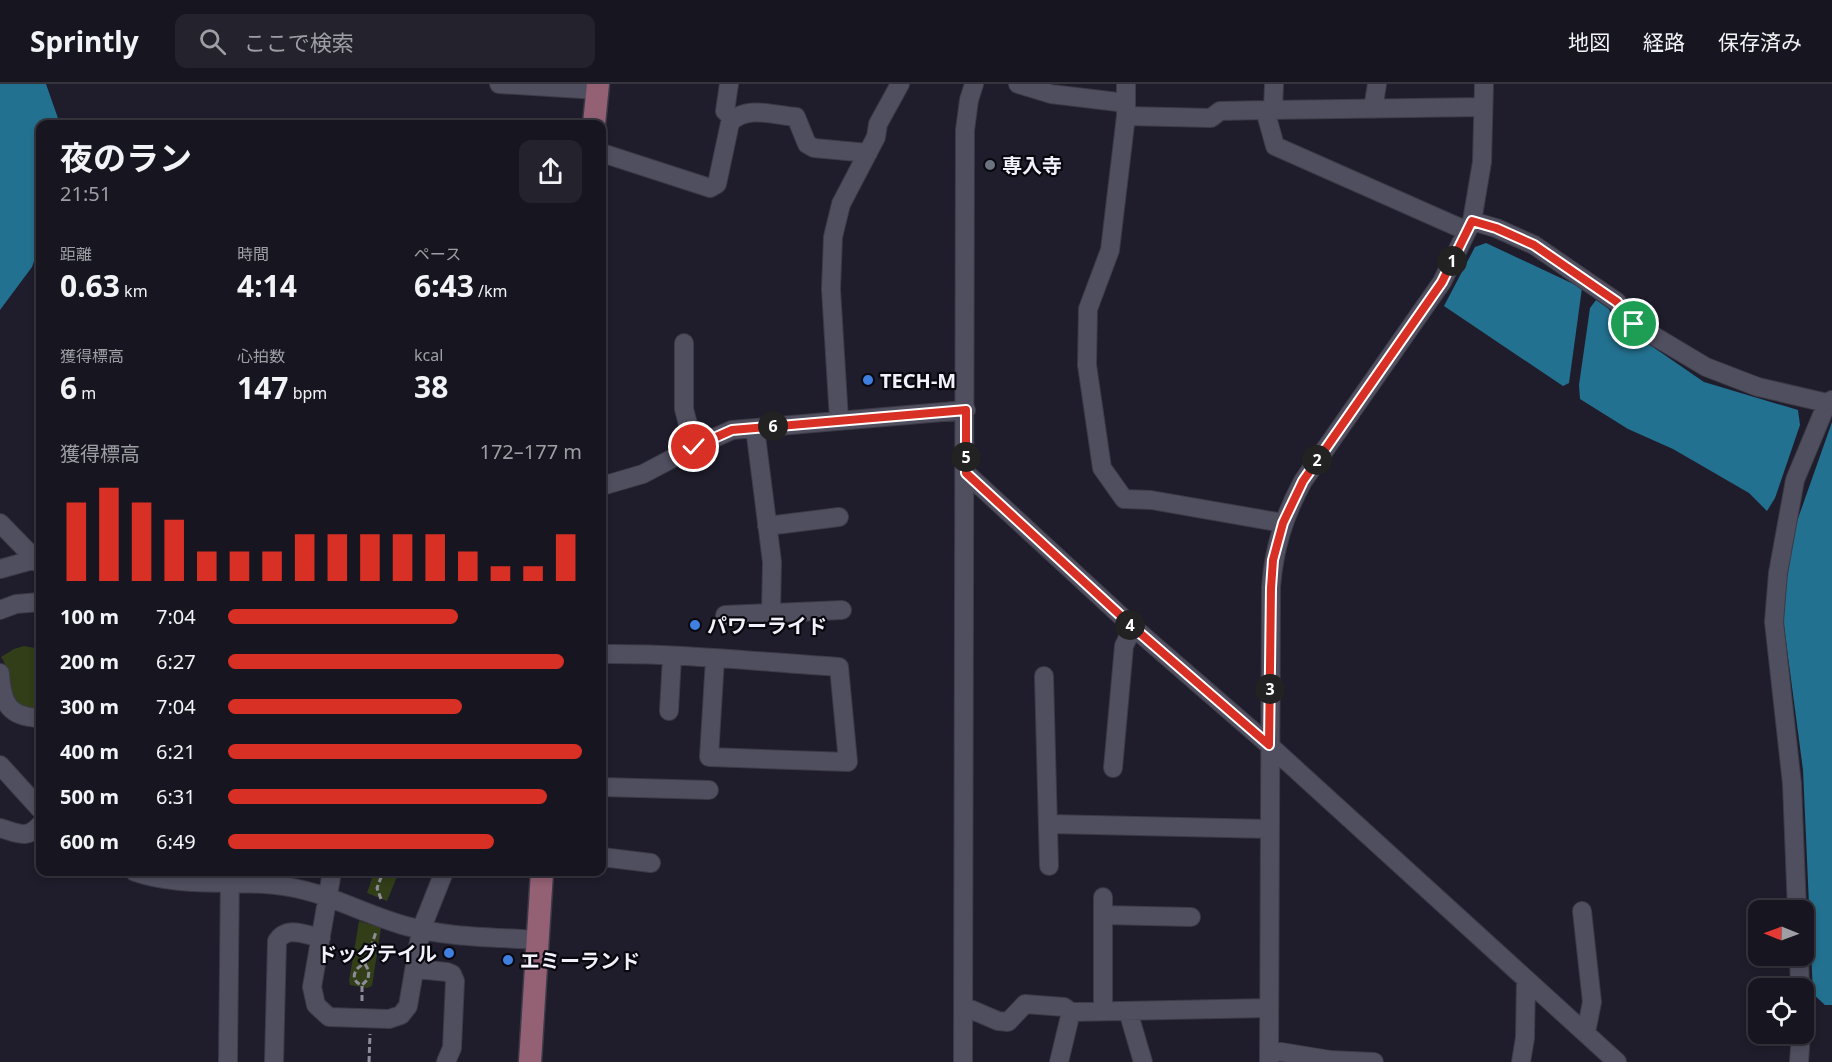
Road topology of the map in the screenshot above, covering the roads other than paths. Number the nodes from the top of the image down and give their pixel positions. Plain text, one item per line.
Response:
1 (499, 84) edge
2 (729, 84) edge
3 (900, 84) edge
4 (974, 84) edge
5 (1018, 84) edge
6 (1126, 84) edge
7 (1274, 84) edge
8 (1377, 84) edge
9 (1484, 84) edge
10 (598, 87) edge
11 (1484, 107) junction
12 (1373, 108) junction
13 (1126, 110) junction
14 (1269, 110) junction
15 (734, 119) junction
16 (594, 120) edge
17 (868, 153) junction
18 (606, 154) edge
19 (1470, 226) junction
20 (684, 343) dead end
21 (1830, 401) edge
22 (966, 410) junction
23 (839, 420) junction
24 (755, 428) junction
25 (694, 447) junction
26 (966, 473) junction
27 (606, 485) edge
28 (839, 517) dead end
29 (0, 523) edge
30 (1283, 523) junction
31 (767, 526) junction
32 (36, 560) edge
33 (36, 562) edge
34 (0, 570) edge
35 (36, 602) edge
36 (0, 610) edge
37 (842, 610) dead end
38 (771, 613) junction
39 (724, 615) dead end
40 (1133, 627) junction
41 (606, 654) edge
42 (672, 657) junction
43 (715, 659) junction
44 (0, 673) edge
45 (1044, 676) dead end
46 (669, 711) dead end
47 (36, 717) edge
48 (1269, 745) junction
49 (0, 765) edge
50 (1113, 768) dead end
51 (606, 787) edge
52 (709, 790) dead end
53 (36, 805) edge
54 (1049, 824) junction
55 (0, 828) edge
56 (36, 829) edge
57 (1269, 829) junction
58 (606, 857) edge
59 (651, 863) dead end
60 (1049, 866) dead end
61 (159, 876) edge
62 (331, 876) edge
63 (442, 876) edge
64 (542, 876) edge
65 (230, 877) edge
66 (328, 897) junction
67 (1797, 900) edge
68 (1582, 911) dead end
69 (1191, 917) dead end
70 (421, 930) junction
71 (321, 938) junction
72 (538, 940) junction
73 (416, 969) junction
74 (1526, 980) junction
75 (963, 1006) junction
76 (1269, 1008) junction
77 (1103, 1011) junction
78 (1128, 1011) junction
79 (1071, 1012) junction
80 (1586, 1032) junction
81 (1800, 1044) edge
82 (1269, 1056) edge
83 (228, 1062) edge
84 (274, 1062) edge
85 (447, 1062) edge
86 (530, 1062) edge
87 (963, 1062) edge
88 (1059, 1062) edge
89 (1143, 1062) edge
90 (1374, 1062) edge
91 (1521, 1062) edge
92 (1617, 1062) edge
93 (1799, 1062) edge

1 - 10 street
2 - 15 street
3 - 17 street
4 - 22 street
5 - 13 street
6 - 13 street
7 - 14 street
8 - 12 street
9 - 11 street
10 - 16 main road
11 - 12 street
11 - 19 street
12 - 14 street
13 - 14 street
13 - 30 street
14 - 19 street
15 - 17 street
15 - 18 street
17 - 23 street
19 - 21 street
19 - 30 street
20 - 25 street
21 - 67 street
22 - 23 street
22 - 26 street
23 - 24 street
24 - 25 street
24 - 31 street
25 - 27 street
26 - 40 street
26 - 75 street
28 - 31 street
29 - 32 street
30 - 48 street
31 - 38 street
33 - 34 street
35 - 36 street
37 - 38 street
38 - 39 street
40 - 48 street
40 - 50 street
41 - 42 street
42 - 43 street
42 - 46 street
43 - 43 street
44 - 47 street
45 - 54 street
48 - 57 street
48 - 74 street
49 - 53 street
51 - 52 street
54 - 57 street
54 - 60 street
55 - 56 street
57 - 76 street
58 - 59 street
61 - 65 street
62 - 66 street
63 - 70 street
64 - 72 main road
65 - 66 street
65 - 83 street
66 - 70 street
66 - 71 street
68 - 80 street
69 - 77 street
70 - 72 street
70 - 73 street
71 - 73 street
71 - 84 street
72 - 86 main road
73 - 85 street
74 - 80 street
74 - 91 street
75 - 79 street
75 - 87 street
76 - 78 street
76 - 82 street
77 - 78 street
77 - 79 street
78 - 89 street
79 - 88 street
80 - 92 street
81 - 93 street
82 - 90 street

